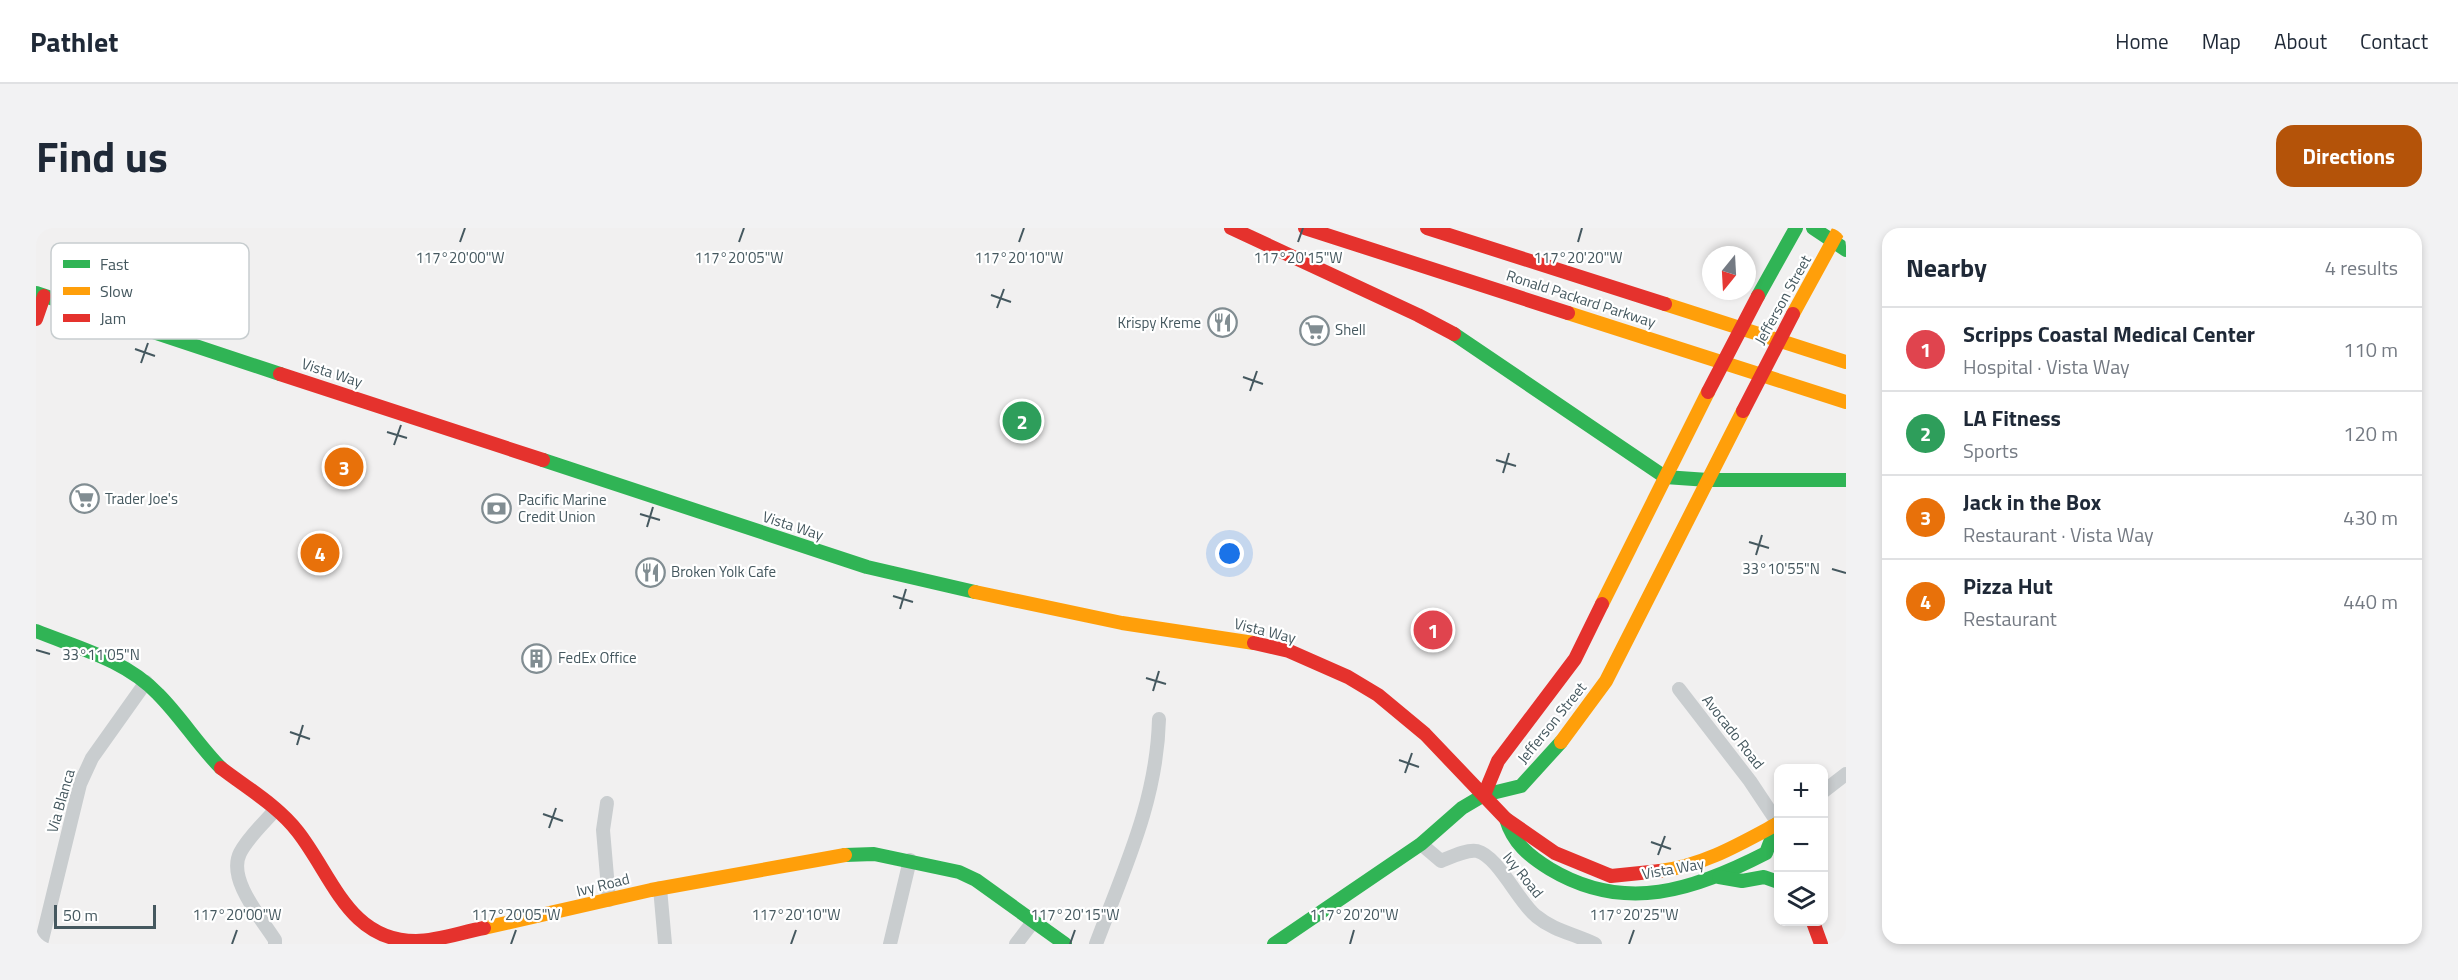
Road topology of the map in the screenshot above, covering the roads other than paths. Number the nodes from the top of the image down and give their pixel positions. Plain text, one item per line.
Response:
1 (1231, 228) edge
2 (1305, 228) edge
3 (1427, 228) edge
4 (1796, 228) edge
5 (1813, 228) edge
6 (1840, 228) edge
7 (1834, 241) junction
8 (1846, 250) edge
9 (40, 294) edge
10 (36, 319) edge
11 (176, 339) edge
12 (1846, 362) edge
13 (1846, 402) edge
14 (1665, 477) junction
15 (1708, 480) junction
16 (1846, 480) edge
17 (36, 631) edge
18 (146, 682) junction
19 (1679, 689) dead end
20 (1159, 719) dead end
21 (1846, 774) edge
22 (1828, 788) edge
23 (1484, 795) junction
24 (607, 803) dead end
25 (276, 809) junction
26 (1506, 819) junction
27 (1774, 819) edge
28 (1774, 827) edge
29 (1774, 834) edge
30 (1420, 844) junction
31 (910, 860) junction
32 (1719, 877) junction
33 (1774, 880) edge
34 (660, 888) junction
35 (609, 900) junction
36 (1033, 922) junction
37 (1815, 926) edge
38 (482, 928) junction
39 (1564, 939) edge
40 (392, 942) edge
41 (41, 944) edge
42 (274, 944) edge
43 (482, 944) edge
44 (665, 944) edge
45 (890, 944) edge
46 (1016, 944) edge
47 (1065, 944) edge
48 (1096, 944) edge
49 (1274, 944) edge
50 (1595, 944) edge
51 (1821, 944) edge

1 - 14 main road
2 - 13 main road, Ronald Packard Parkway
3 - 12 main road, Ronald Packard Parkway
4 - 14 main road, Jefferson Street, bridge
5 - 7 main road
6 - 7 main road, Jefferson Street
7 - 8 main road
7 - 15 main road, Jefferson Street, bridge
9 - 10 main road
11 - 23 main road, Vista Way
14 - 15 main road
14 - 23 main road, Jefferson Street
15 - 16 main road
15 - 23 main road, Jefferson Street
17 - 18 main road, Ivy Road
18 - 25 main road, Ivy Road
18 - 41 street, Via Blanca
19 - 27 street, Avocado Road
20 - 48 street
21 - 22 street
23 - 26 main road, Vista Way
23 - 30 main road
24 - 35 street
25 - 40 main road, Ivy Road
25 - 42 street
26 - 28 main road, Vista Way
26 - 32 main road, Vista Way
29 - 32 main road, Vista Way
30 - 39 street, Ivy Road
30 - 49 main road
31 - 34 main road, Ivy Road
31 - 36 main road, Ivy Road
31 - 45 street
32 - 33 main road
34 - 35 main road, Ivy Road
34 - 44 street
35 - 38 main road, Ivy Road
36 - 46 street
36 - 47 main road, Ivy Road
37 - 51 main road
38 - 40 main road, Ivy Road
38 - 43 main road
39 - 50 street, Ivy Road

